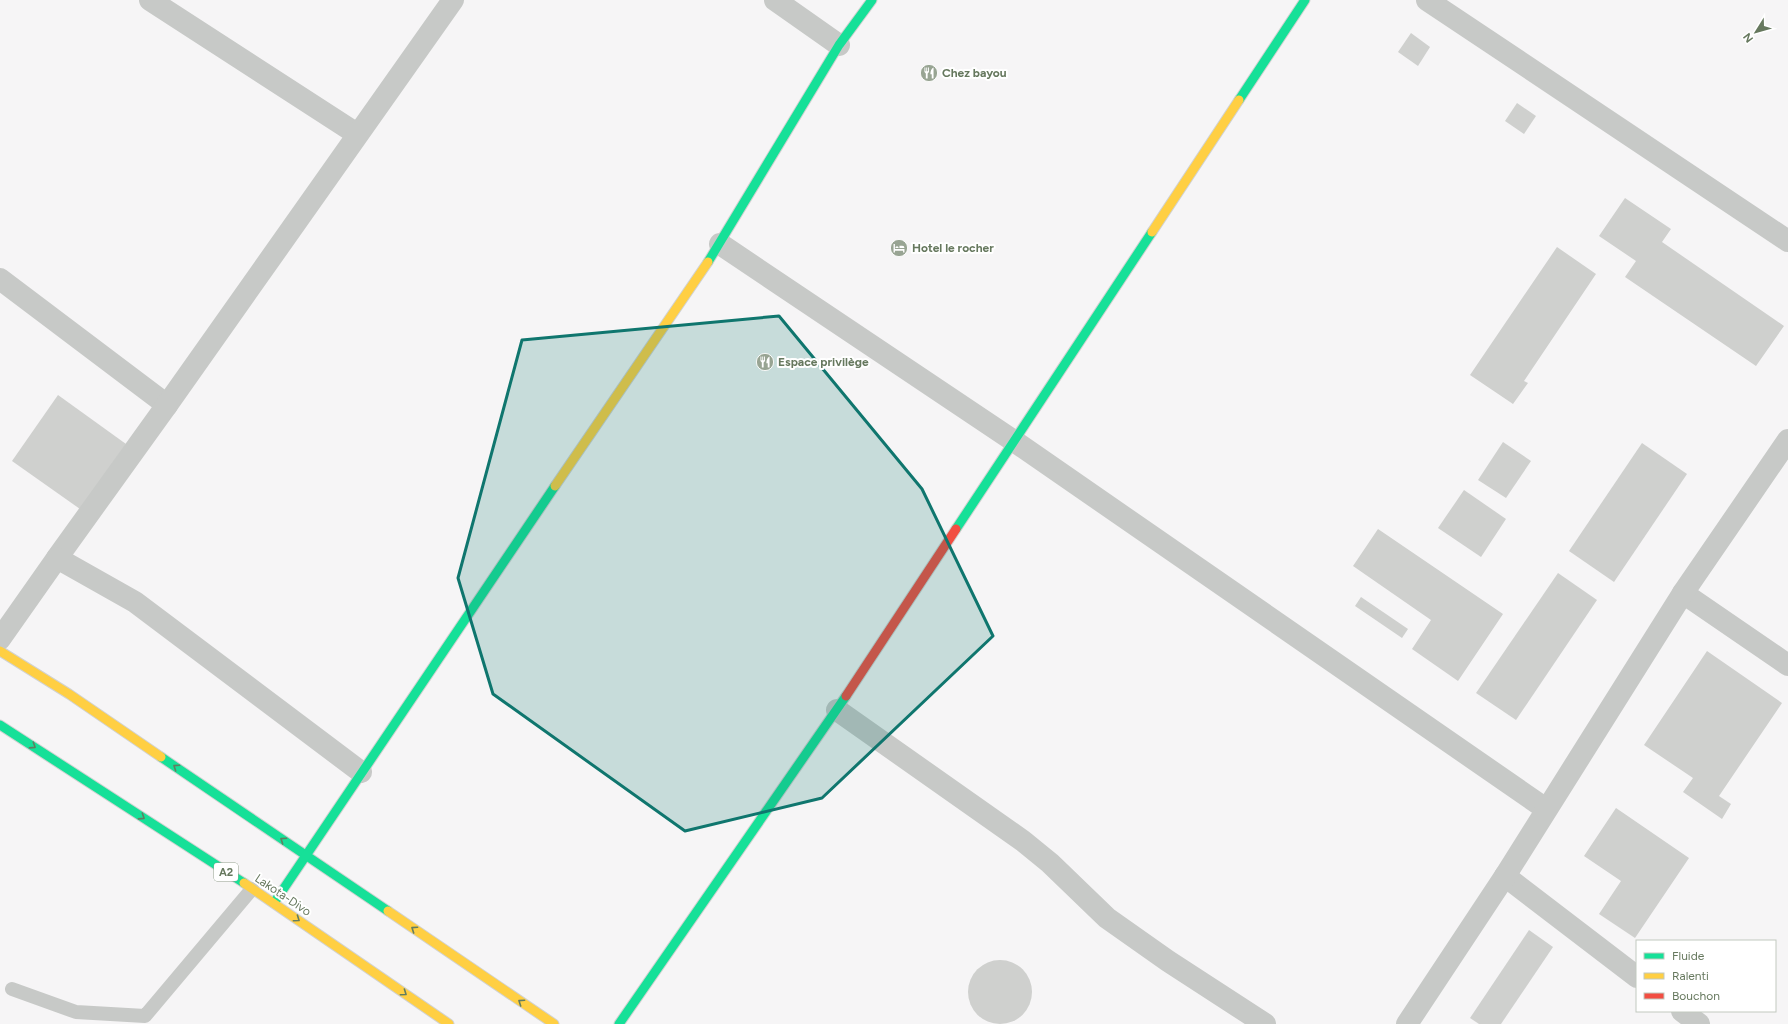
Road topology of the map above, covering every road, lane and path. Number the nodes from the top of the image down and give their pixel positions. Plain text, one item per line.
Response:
1 (150, 0) edge
2 (453, 0) edge
3 (775, 0) edge
4 (872, 0) edge
5 (1304, 0) edge
6 (1427, 0) edge
7 (839, 45) junction
8 (357, 134) junction
9 (1788, 241) edge
10 (720, 244) junction
11 (0, 279) edge
12 (167, 405) junction
13 (1788, 440) edge
14 (1014, 441) junction
15 (57, 558) junction
16 (1683, 593) junction
17 (0, 639) edge
18 (0, 651) edge
19 (1788, 664) edge
20 (837, 710) junction
21 (0, 725) edge
22 (361, 772) junction
23 (1546, 809) junction
24 (306, 855) junction
25 (1505, 876) junction
26 (252, 889) junction
27 (274, 903) junction
28 (1636, 975) edge
29 (12, 989) dead end
30 (1683, 1012) edge
31 (435, 1020) edge
32 (554, 1024) edge
33 (619, 1024) edge
34 (1265, 1024) edge
35 (1407, 1024) edge
36 (1700, 1024) edge

1 - 8 street
2 - 8 street
3 - 7 street
4 - 7 street
5 - 14 street
6 - 9 street
7 - 10 street
8 - 12 street
10 - 14 street
10 - 22 street
11 - 12 street
12 - 15 street
13 - 16 street
14 - 20 street
14 - 23 street
15 - 17 street
15 - 22 street
16 - 19 street
16 - 23 street
24 -> 18 street
20 - 33 street
20 - 34 street
21 -> 26 street, Lakota-Divo / A2
22 - 24 street
23 - 25 street
24 - 27 street
32 -> 24 street
25 - 28 street
25 - 35 street
26 - 27 street, Lakota-Divo / A2
26 - 29 lane
27 -> 31 street, Lakota-Divo / A2
30 - 36 street

